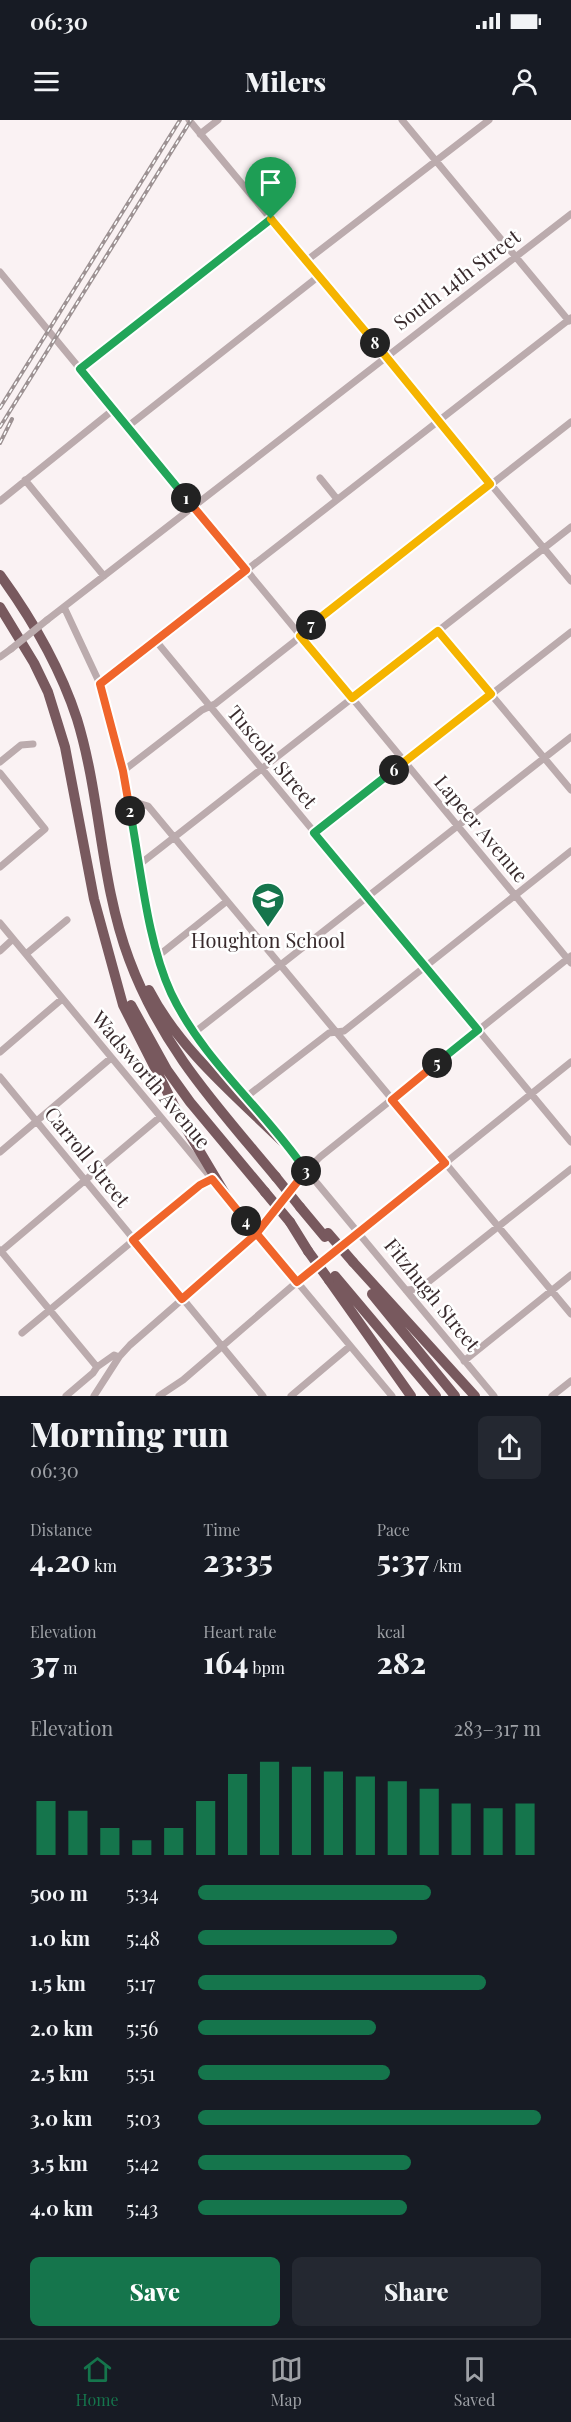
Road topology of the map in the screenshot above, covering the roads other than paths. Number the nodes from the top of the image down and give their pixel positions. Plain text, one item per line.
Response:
1 (189, 120) edge
2 (218, 120) edge
3 (402, 120) edge
4 (489, 120) edge
5 (200, 134) junction
6 (436, 161) junction
7 (571, 214) edge
8 (271, 219) junction
9 (516, 256) junction
10 (306, 261) junction
11 (0, 272) edge
12 (319, 276) junction
13 (570, 320) edge
14 (385, 356) junction
15 (80, 369) junction
16 (113, 410) junction
17 (438, 420) junction
18 (571, 422) edge
19 (127, 426) junction
20 (320, 478) dead end
21 (25, 480) junction
22 (490, 484) junction
23 (337, 499) junction
24 (0, 501) edge
25 (193, 507) junction
26 (571, 527) edge
27 (544, 548) junction
28 (246, 570) junction
29 (0, 575) edge
30 (104, 576) junction
31 (571, 581) edge
32 (0, 607) edge
33 (64, 608) junction
34 (438, 631) junction
35 (571, 632) edge
36 (300, 636) junction
37 (156, 641) junction
38 (0, 657) edge
39 (100, 684) junction
40 (491, 694) junction
41 (352, 698) junction
42 (209, 707) junction
43 (571, 737) edge
44 (33, 744) dead end
45 (544, 758) junction
46 (404, 761) junction
47 (0, 762) edge
48 (261, 769) junction
49 (123, 771) junction
50 (0, 773) edge
51 (571, 790) edge
52 (128, 800) junction
53 (458, 826) junction
54 (314, 833) junction
55 (174, 837) junction
56 (571, 851) edge
57 (140, 864) junction
58 (0, 867) edge
59 (514, 895) junction
60 (367, 897) junction
61 (227, 901) junction
62 (68, 920) dead end
63 (0, 923) edge
64 (13, 939) junction
65 (123, 941) junction
66 (0, 951) edge
67 (26, 954) junction
68 (158, 956) junction
69 (570, 959) edge
70 (112, 964) junction
71 (281, 965) junction
72 (425, 967) junction
73 (62, 999) junction
74 (478, 1030) junction
75 (195, 1032) junction
76 (336, 1032) junction
77 (0, 1052) edge
78 (111, 1058) junction
79 (571, 1062) edge
80 (0, 1077) edge
81 (531, 1094) junction
82 (246, 1097) junction
83 (392, 1100) junction
84 (160, 1117) junction
85 (37, 1122) junction
86 (283, 1142) junction
87 (571, 1142) edge
88 (0, 1152) edge
89 (445, 1163) junction
90 (571, 1168) edge
91 (306, 1171) junction
92 (212, 1179) junction
93 (85, 1180) junction
94 (230, 1202) junction
95 (498, 1227) junction
96 (359, 1233) junction
97 (256, 1234) junction
98 (133, 1240) junction
99 (0, 1251) edge
100 (351, 1264) junction
101 (571, 1275) edge
102 (332, 1278) junction
103 (297, 1282) junction
104 (406, 1290) junction
105 (551, 1291) junction
106 (182, 1299) junction
107 (50, 1311) junction
108 (571, 1314) edge
109 (22, 1333) dead end
110 (221, 1346) junction
111 (349, 1347) junction
112 (119, 1357) junction
113 (464, 1361) junction
114 (96, 1367) junction
115 (571, 1381) edge
116 (66, 1396) edge
117 (94, 1396) edge
118 (159, 1396) edge
119 (263, 1396) edge
120 (291, 1396) edge
121 (392, 1396) edge
122 (411, 1396) edge
123 (436, 1396) edge
124 (455, 1396) edge
125 (475, 1396) edge
126 (494, 1396) edge
127 (552, 1396) edge

1 - 5 street
2 - 5 street
3 - 6 street
4 - 6 street
5 - 8 street
6 - 9 street
6 - 10 street
7 - 9 street, South 14th Street
8 - 10 street
8 - 15 street
9 - 13 street
9 - 14 street, South 14th Street
10 - 12 street
11 - 15 street, Lapeer Avenue
12 - 14 street
12 - 19 street
13 - 17 street
14 - 17 street
14 - 25 street, South 14th Street
15 - 16 street, Lapeer Avenue
16 - 19 street, Lapeer Avenue
16 - 21 street
17 - 22 street
17 - 23 street
18 - 22 street
19 - 25 street, Lapeer Avenue
20 - 23 street
21 - 24 street
21 - 30 street
22 - 27 street
22 - 36 street
23 - 28 street
25 - 28 street, Lapeer Avenue
25 - 30 street, South 14th Street
26 - 27 street
27 - 31 street
27 - 34 street
28 - 36 street, Lapeer Avenue
28 - 37 street
29 - 65 highway
30 - 33 street, South 14th Street
32 - 70 highway
33 - 38 street, South 14th Street, bridge
33 - 39 street, Fitzhugh Street
34 - 40 street
34 - 41 street
35 - 40 street
36 - 41 street, Lapeer Avenue
36 - 42 street
37 - 39 street
37 - 42 street, Tuscola Street
39 - 49 street, Fitzhugh Street
40 - 45 street
40 - 46 street
41 - 46 street, Lapeer Avenue
41 - 48 street
42 - 48 street, Tuscola Street
42 - 49 street
43 - 45 street
44 - 47 street
45 - 51 street
45 - 53 street
46 - 53 street, Lapeer Avenue
46 - 54 street
48 - 54 street, Tuscola Street
48 - 55 street
49 - 52 street, Fitzhugh Street
50 - 58 street
52 - 55 street
52 - 57 street, Fitzhugh Street
53 - 59 street, Lapeer Avenue
53 - 60 street
54 - 60 street, Tuscola Street
55 - 57 street
55 - 61 street
56 - 59 street
57 - 68 street, Fitzhugh Street
59 - 69 street, Lapeer Avenue
59 - 72 street
60 - 71 street
60 - 72 street, Tuscola Street
61 - 68 street
61 - 71 street
62 - 67 street
63 - 64 street, Wadsworth Avenue
64 - 66 street
64 - 67 street, Wadsworth Avenue
65 - 86 highway
65 - 100 highway, bridge
67 - 73 street, Wadsworth Avenue
68 - 75 street, Fitzhugh Street
69 - 74 street
70 - 94 highway
70 - 102 highway, bridge
71 - 75 street
71 - 76 street
72 - 74 street, Tuscola Street
72 - 76 street
73 - 77 street
73 - 78 street, Wadsworth Avenue
74 - 81 street, Tuscola Street
74 - 83 street
75 - 82 street, Fitzhugh Street
76 - 82 street
76 - 83 street
78 - 84 street, Wadsworth Avenue
78 - 85 street
79 - 81 street
80 - 85 street, Carroll Street
81 - 87 street, Tuscola Street
81 - 89 street
82 - 86 street, Fitzhugh Street
83 - 89 street
83 - 91 street
84 - 92 street, Wadsworth Avenue
84 - 93 street
85 - 88 street
85 - 93 street, Carroll Street
86 - 91 street, Fitzhugh Street
89 - 95 street
89 - 96 street
90 - 95 street
91 - 96 street, Fitzhugh Street
91 - 97 street
92 - 94 street, Wadsworth Avenue
92 - 98 street
93 - 98 street, Carroll Street
93 - 99 street
94 - 97 street, Wadsworth Avenue
95 - 104 street
95 - 105 street
96 - 103 street
96 - 104 street, Fitzhugh Street
97 - 103 street, Wadsworth Avenue
97 - 106 street
98 - 106 street, Carroll Street
98 - 107 street
99 - 107 street
100 - 124 highway
100 - 125 highway
101 - 105 street
102 - 122 highway
102 - 123 highway
103 - 110 street
103 - 111 street, Wadsworth Avenue
104 - 113 street, Fitzhugh Street
105 - 108 street
105 - 113 street
106 - 110 street, Carroll Street
106 - 112 street
107 - 109 street
107 - 114 street
110 - 118 street
110 - 119 street, Carroll Street
111 - 120 street
111 - 121 street, Wadsworth Avenue
112 - 114 street
112 - 117 street
113 - 126 street, Fitzhugh Street
114 - 116 street
115 - 127 street

